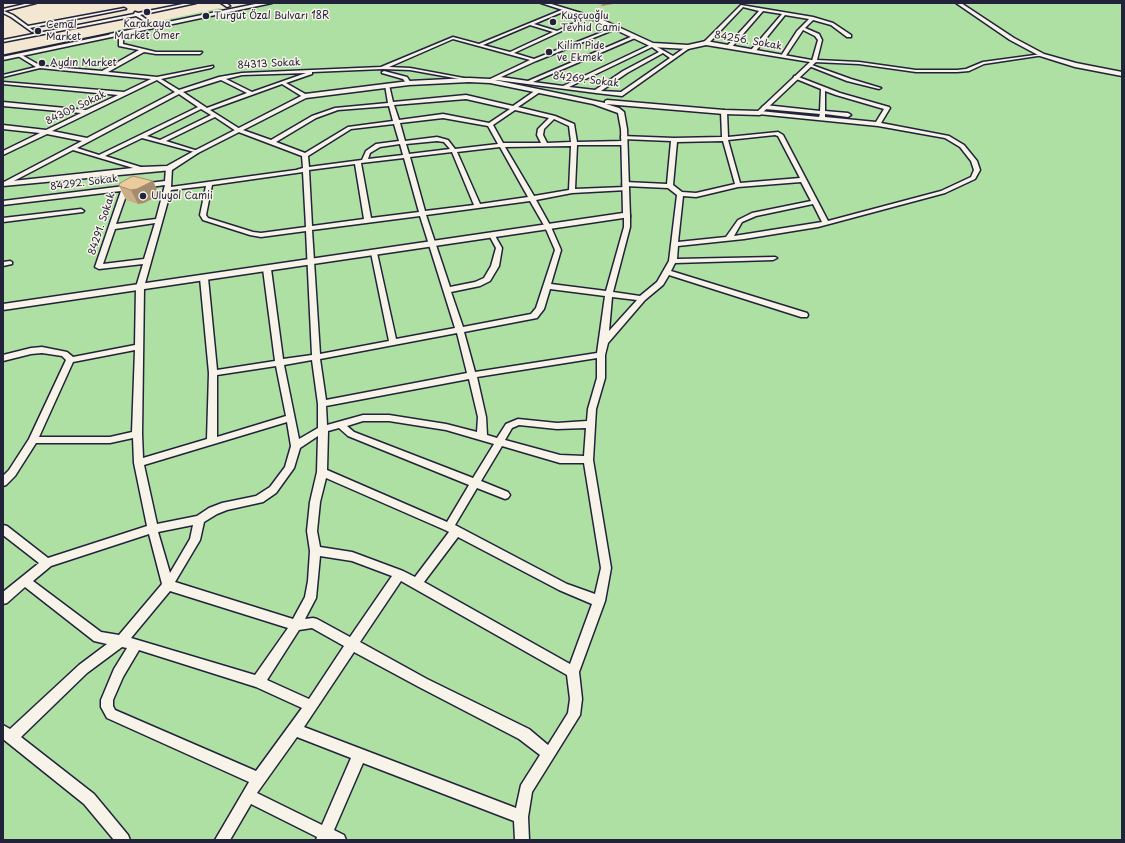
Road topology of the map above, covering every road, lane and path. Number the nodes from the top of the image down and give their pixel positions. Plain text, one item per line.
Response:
1 (34, 3) edge
2 (194, 3) edge
3 (241, 3) edge
4 (270, 3) edge
5 (543, 3) edge
6 (958, 3) edge
7 (115, 5) dead end
8 (226, 7) edge
9 (124, 8) junction
10 (564, 10) junction
11 (762, 10) junction
12 (3, 11) edge
13 (785, 13) junction
14 (138, 14) junction
15 (12, 16) junction
16 (590, 17) junction
17 (3, 18) edge
18 (812, 18) junction
19 (148, 22) junction
20 (530, 24) junction
21 (27, 27) junction
22 (616, 28) junction
23 (804, 29) junction
24 (557, 32) junction
25 (37, 34) junction
26 (121, 34) junction
27 (849, 36) dead end
28 (633, 37) junction
29 (3, 41) edge
30 (706, 43) junction
31 (479, 45) junction
32 (652, 45) junction
33 (689, 47) junction
34 (729, 47) junction
35 (143, 50) junction
36 (753, 51) junction
37 (662, 52) junction
38 (3, 53) edge
39 (200, 53) dead end
40 (509, 54) junction
41 (20, 55) junction
42 (1042, 55) junction
43 (783, 56) junction
44 (3, 58) edge
45 (672, 58) junction
46 (534, 60) junction
47 (813, 63) junction
48 (40, 67) junction
49 (211, 67) dead end
50 (382, 68) junction
51 (363, 69) junction
52 (314, 70) junction
53 (104, 72) junction
54 (1122, 74) edge
55 (3, 76) edge
56 (796, 77) junction
57 (157, 78) junction
58 (221, 78) junction
59 (493, 79) junction
60 (469, 80) junction
61 (529, 82) junction
62 (3, 83) edge
63 (284, 83) junction
64 (409, 83) junction
65 (387, 85) junction
66 (564, 87) junction
67 (879, 88) dead end
68 (823, 89) junction
69 (538, 91) junction
70 (179, 92) junction
71 (596, 92) junction
72 (126, 94) junction
73 (252, 94) junction
74 (305, 96) junction
75 (594, 102) junction
76 (391, 103) junction
77 (3, 104) edge
78 (766, 107) junction
79 (513, 108) junction
80 (203, 109) junction
81 (88, 112) junction
82 (724, 112) junction
83 (760, 113) junction
84 (215, 115) junction
85 (822, 115) junction
86 (553, 117) junction
87 (397, 121) junction
88 (878, 123) junction
89 (490, 125) junction
90 (3, 127) edge
91 (238, 130) junction
92 (48, 132) junction
93 (142, 136) junction
94 (725, 139) junction
95 (87, 140) junction
96 (624, 140) junction
97 (674, 140) junction
98 (160, 142) junction
99 (403, 142) junction
100 (271, 143) junction
101 (544, 143) junction
102 (574, 144) junction
103 (500, 145) junction
104 (3, 146) edge
105 (16, 147) junction
106 (71, 148) junction
107 (454, 150) junction
108 (196, 152) junction
109 (3, 153) edge
110 (305, 155) junction
111 (101, 156) junction
112 (406, 156) junction
113 (361, 162) junction
114 (169, 168) junction
115 (142, 169) junction
116 (306, 169) junction
117 (803, 180) junction
118 (5, 183) edge
119 (209, 184) junction
120 (738, 185) junction
121 (168, 186) junction
122 (670, 186) junction
123 (625, 187) junction
124 (125, 188) junction
125 (572, 191) junction
126 (680, 194) junction
127 (530, 199) junction
128 (814, 202) junction
129 (3, 203) edge
130 (478, 206) junction
131 (81, 211) dead end
132 (423, 214) junction
133 (627, 215) junction
134 (3, 220) edge
135 (159, 220) junction
136 (368, 221) junction
137 (826, 223) junction
138 (112, 227) junction
139 (548, 227) junction
140 (310, 229) junction
141 (492, 236) junction
142 (729, 238) junction
143 (434, 244) junction
144 (675, 244) junction
145 (374, 252) junction
146 (773, 258) dead end
147 (147, 261) junction
148 (673, 261) junction
149 (310, 262) junction
150 (267, 268) junction
151 (668, 272) junction
152 (204, 278) junction
153 (546, 286) junction
154 (140, 287) junction
155 (448, 290) junction
156 (609, 293) junction
157 (642, 298) junction
158 (3, 307) edge
159 (804, 315) dead end
160 (461, 330) junction
161 (394, 342) junction
162 (604, 342) junction
163 (139, 347) junction
164 (601, 355) junction
165 (316, 357) junction
166 (3, 358) edge
167 (70, 360) junction
168 (279, 362) junction
169 (212, 373) junction
170 (472, 375) junction
171 (322, 404) junction
172 (292, 418) junction
173 (340, 424) junction
174 (590, 424) junction
175 (323, 429) junction
176 (137, 434) junction
177 (482, 436) junction
178 (33, 440) junction
179 (212, 440) junction
180 (500, 442) junction
181 (296, 446) junction
182 (588, 460) junction
183 (139, 463) junction
184 (322, 472) junction
185 (3, 482) edge
186 (476, 483) junction
187 (505, 494) dead end
188 (200, 520) junction
189 (3, 529) edge
190 (152, 529) junction
191 (453, 529) junction
192 (314, 551) junction
193 (47, 563) junction
194 (399, 574) junction
195 (25, 581) junction
196 (416, 584) junction
197 (168, 585) junction
198 (3, 599) edge
199 (599, 601) junction
200 (296, 625) junction
201 (122, 640) junction
202 (352, 643) junction
203 (136, 644) junction
204 (573, 672) junction
205 (258, 682) junction
206 (311, 706) junction
207 (296, 730) junction
208 (7, 734) edge
209 (360, 754) junction
210 (549, 754) junction
211 (258, 779) junction
212 (248, 796) junction
213 (521, 817) junction
214 (324, 837) edge
215 (123, 840) edge
216 (222, 840) edge
217 (339, 840) edge
218 (522, 840) edge

1 - 12 street
2 - 14 street
3 - 8 main road
4 - 8 main road
5 - 10 street, 84256. Sokak
6 - 42 street
7 - 9 street
8 - 19 main road
8 - 26 main road
9 - 14 street
9 - 21 street
10 - 16 street, 84256. Sokak
10 - 20 street
11 - 13 street
11 - 30 street
11 - 34 street
12 - 15 street
13 - 18 street
13 - 36 street
14 - 19 street
14 - 25 street
15 - 17 street
15 - 21 street
16 - 22 street, 84256. Sokak
16 - 24 street
18 - 23 street
18 - 27 street
19 - 38 main road
20 - 24 street
20 - 31 street
21 - 25 street
22 - 28 street, 84256. Sokak
22 - 46 street
23 - 43 street
23 - 47 street
24 - 40 street
25 - 29 street
26 - 35 street
26 - 41 main road
28 - 32 street, 84256. Sokak
28 - 61 street
30 - 33 street, 84256. Sokak
30 - 34 street, 84256. Sokak
31 - 40 street, 84313 Sokak
31 - 50 street, 84313 Sokak
32 - 33 street, 84256. Sokak
32 - 37 street
32 - 66 street
33 - 45 street, 84269. Sokak
34 - 36 street, 84256. Sokak
35 - 39 street
35 - 53 street
36 - 43 street, 84256. Sokak
37 - 45 street
37 - 71 street
40 - 46 street, 84313 Sokak
41 - 44 main road
41 - 48 street
42 - 47 street
42 - 54 street
43 - 47 street, 84256. Sokak
45 - 71 street, 84269. Sokak
46 - 59 street
47 - 56 street
47 - 67 street
48 - 53 street
48 - 55 street
49 - 57 street
50 - 51 street, 84313 Sokak
50 - 60 street
51 - 52 street, 84313 Sokak
51 - 64 street
52 - 58 street, 84313 Sokak
52 - 63 street
53 - 57 street
56 - 68 street
56 - 78 street
57 - 70 street
57 - 72 street, 84309 Sokak
58 - 70 street, 84313 Sokak
58 - 73 street
59 - 60 street
59 - 61 street, 84269. Sokak
59 - 69 street
60 - 64 street
61 - 66 street, 84269. Sokak
62 - 72 street
63 - 73 street
63 - 74 street
64 - 65 street
65 - 74 street
65 - 76 street
66 - 71 street, 84269. Sokak
68 - 85 street
68 - 88 street
69 - 75 street
69 - 79 street
70 - 80 street
70 - 95 street, 84313 Sokak
72 - 81 street, 84309 Sokak
73 - 80 street
74 - 91 street
75 - 82 street
75 - 96 street
76 - 79 street
76 - 87 street
76 - 100 street
77 - 81 street
78 - 83 street
78 - 85 street
79 - 86 street
79 - 89 street
80 - 84 street
80 - 93 street
81 - 92 street, 84309 Sokak
82 - 83 street
82 - 94 street
83 - 85 street
84 - 91 street
84 - 98 street
85 - 88 street
85 - 88 street
86 - 101 street
86 - 102 street
87 - 89 street
87 - 99 street
87 - 110 street
88 - 137 street
89 - 103 street
90 - 92 street
91 - 100 street
91 - 108 street
92 - 95 street
92 - 105 street, 84309 Sokak
93 - 98 street
93 - 111 street
94 - 97 street, 84292. Sokak
94 - 117 street, 84292. Sokak
94 - 120 street
95 - 106 street, 84313 Sokak
96 - 97 street, 84292. Sokak
96 - 102 street, 84292. Sokak
96 - 123 street
97 - 122 street
98 - 108 street
99 - 107 street
99 - 112 street
99 - 113 street
100 - 110 street
101 - 102 street, 84292. Sokak
101 - 103 street, 84292. Sokak
102 - 125 street
103 - 107 street, 84292. Sokak
103 - 127 street
104 - 105 street
105 - 109 street, 84309 Sokak
106 - 111 street
106 - 118 street, 84313 Sokak
107 - 112 street, 84292. Sokak
107 - 130 street
108 - 114 street
110 - 116 street
111 - 115 street
112 - 113 street, 84292. Sokak
112 - 132 street
113 - 116 street, 84292. Sokak
113 - 136 street
114 - 115 street
114 - 121 street
115 - 118 street
116 - 119 street, 84292. Sokak
116 - 140 street
117 - 120 street
117 - 128 street
119 - 121 street, 84292. Sokak
119 - 140 street
120 - 126 street
121 - 124 street, 84292. Sokak
121 - 135 street
122 - 123 street
122 - 126 street
123 - 125 street
123 - 133 street
124 - 129 street, 84292. Sokak
124 - 138 street, 84291. Sokak
125 - 127 street
126 - 144 street
127 - 130 street
127 - 139 street
128 - 137 street
128 - 142 street
130 - 132 street
131 - 134 street
132 - 136 street
132 - 143 street
133 - 139 street
133 - 156 street
135 - 138 street
135 - 147 street
136 - 140 street
137 - 142 street
138 - 147 street, 84291. Sokak
139 - 141 street
139 - 153 street
140 - 149 street
141 - 143 street
141 - 155 street
142 - 144 street
143 - 145 street
143 - 155 street
144 - 148 street
145 - 149 street
145 - 161 street
146 - 148 street
147 - 154 street
148 - 151 street
149 - 150 street
149 - 165 street
150 - 152 street
150 - 168 street
151 - 157 street
151 - 159 street
152 - 154 street
152 - 169 street
153 - 156 street
153 - 160 street
154 - 158 street
154 - 163 street
155 - 160 street
156 - 157 street
156 - 162 street
157 - 162 street
160 - 161 street
160 - 170 street
161 - 165 street
162 - 164 street
163 - 167 street
163 - 176 street
164 - 170 street
164 - 174 street
165 - 168 street
165 - 171 street
166 - 167 street
167 - 178 street
168 - 169 street
168 - 172 street
169 - 179 street
170 - 171 street
170 - 177 street
171 - 175 street
172 - 179 street
172 - 181 street
173 - 175 street
173 - 177 street
173 - 186 street
174 - 180 street
174 - 182 street
175 - 181 street
175 - 184 street
176 - 178 street
176 - 183 street
177 - 180 street
178 - 185 street
179 - 183 street
180 - 182 street
180 - 186 street
181 - 188 street
182 - 199 street
183 - 190 street
184 - 191 street
184 - 192 street
186 - 187 street
186 - 191 street
188 - 190 street
188 - 197 street
189 - 193 street
190 - 193 street
190 - 197 street
191 - 196 street
191 - 199 street
192 - 194 street
192 - 200 street
193 - 195 street
194 - 196 street
194 - 202 street
195 - 198 street
195 - 201 street
196 - 204 street
197 - 200 street
197 - 201 street
199 - 204 street
200 - 202 street
200 - 205 street
201 - 203 street
201 - 208 street
202 - 206 street
202 - 210 street
203 - 205 street
203 - 211 street
204 - 210 street
205 - 206 street
206 - 207 street
207 - 209 street
207 - 211 street
208 - 215 street
209 - 213 street
209 - 214 street
210 - 213 street
211 - 212 street
212 - 214 street
212 - 216 street
213 - 218 street
214 - 217 street

